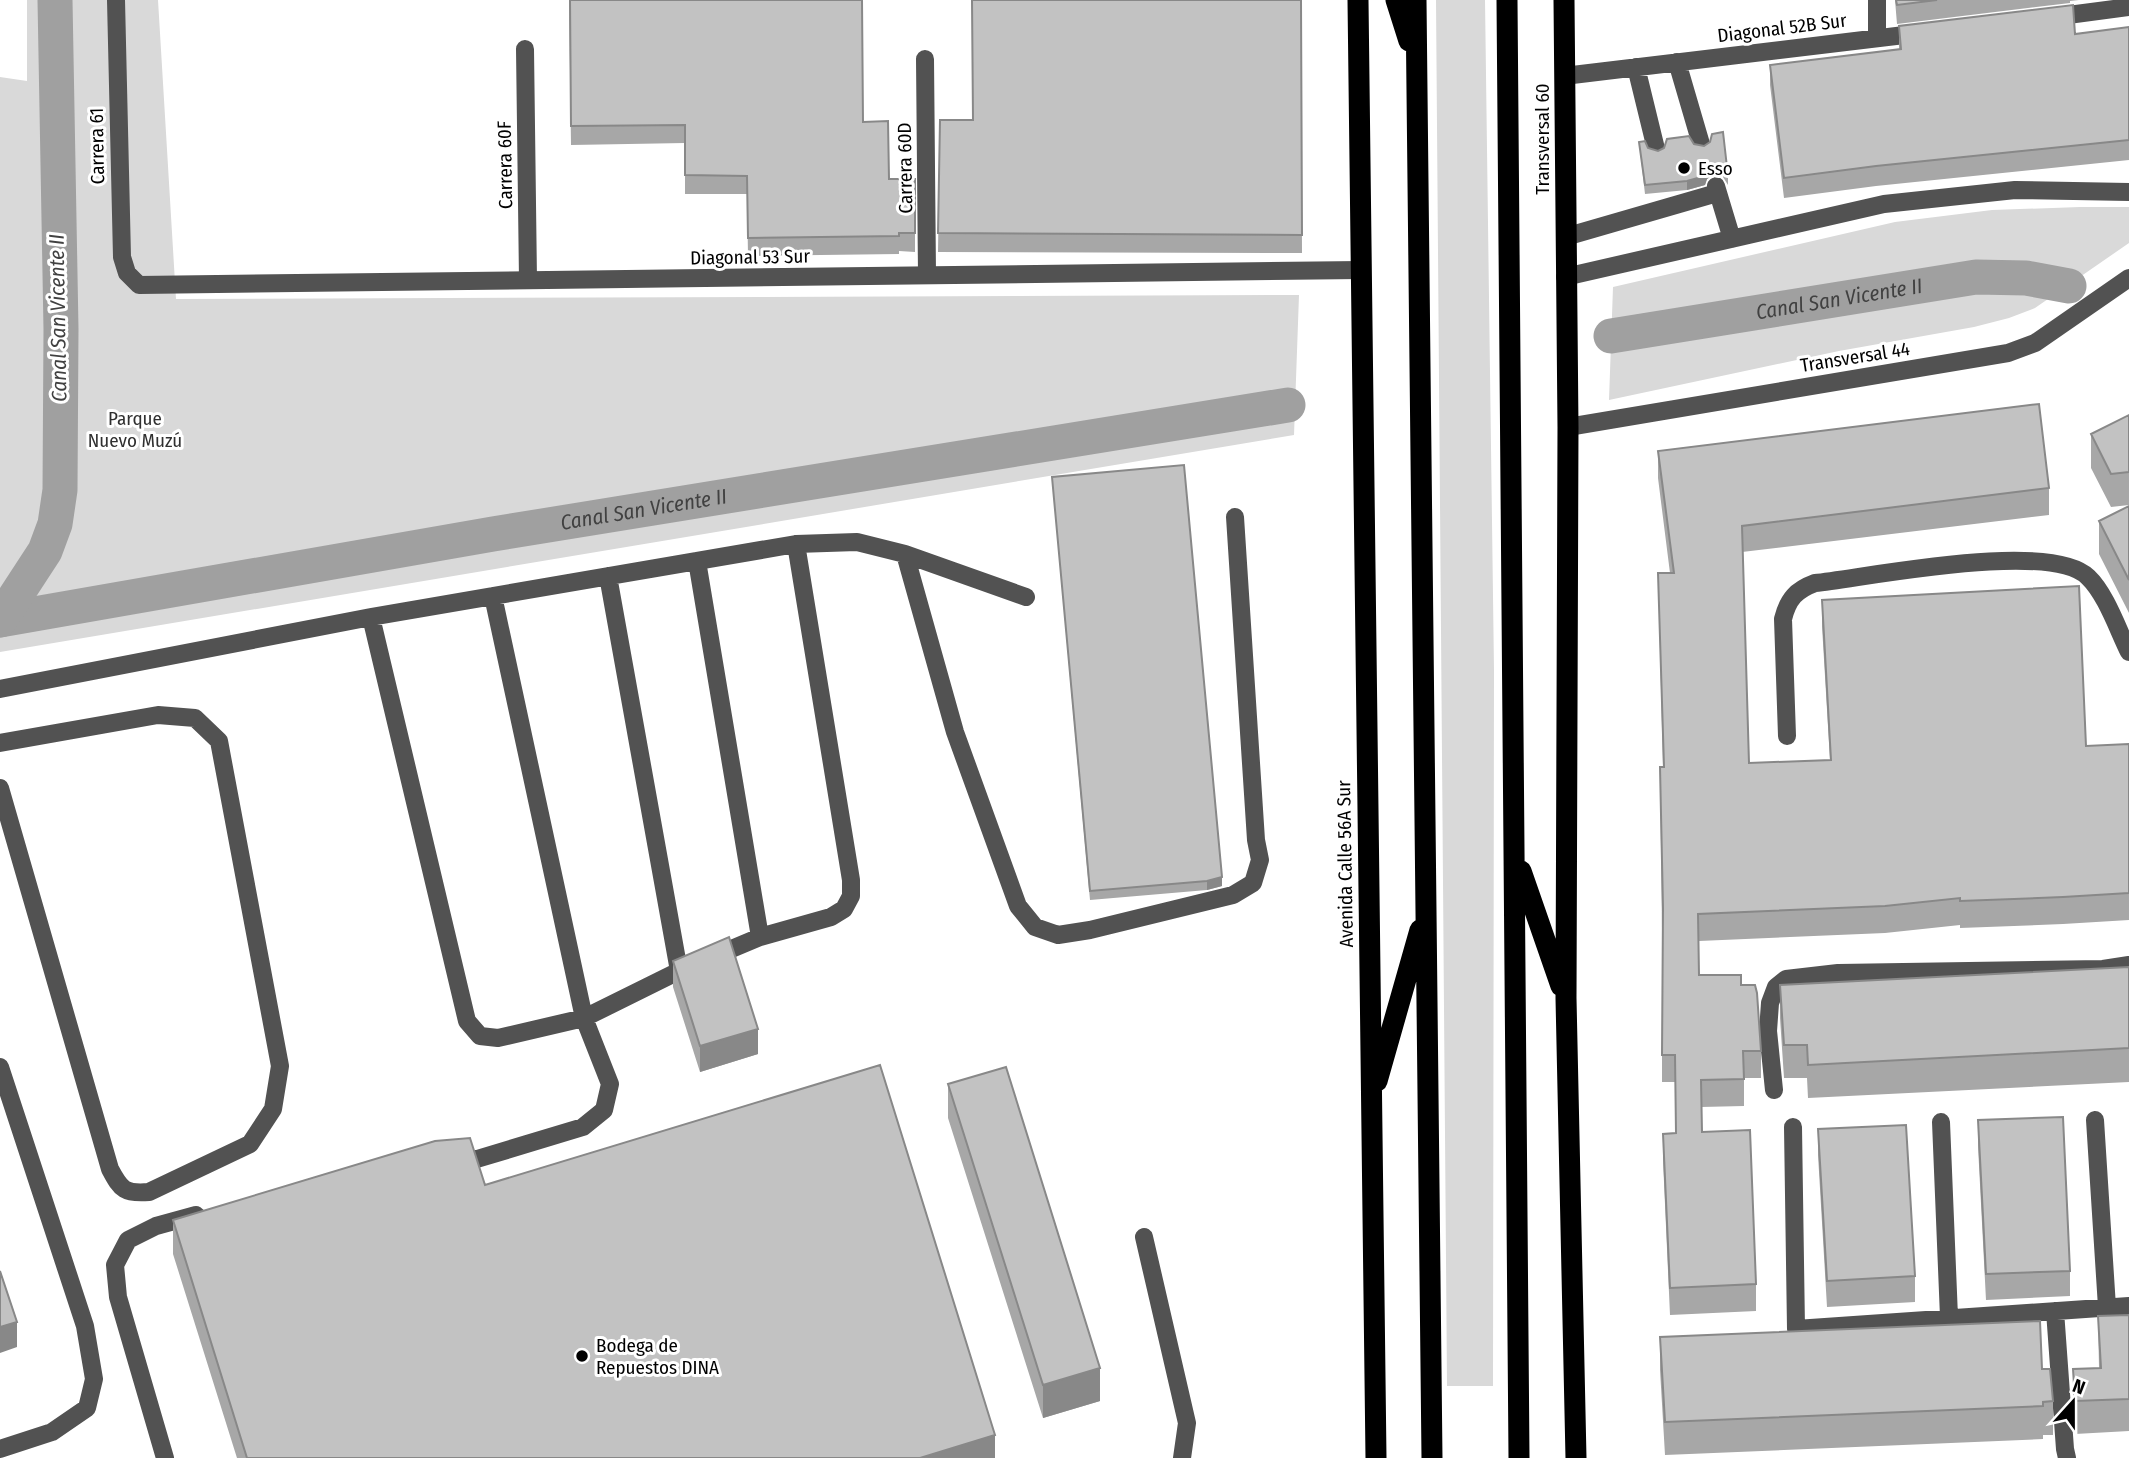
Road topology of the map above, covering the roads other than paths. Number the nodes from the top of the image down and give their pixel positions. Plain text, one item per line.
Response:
1 (116, 0) edge
2 (1358, 0) edge
3 (1396, 0) edge
4 (1416, 0) edge
5 (1507, 0) edge
6 (1520, 0) edge
7 (1564, 0) edge
8 (1877, 0) edge
9 (2129, 7) edge
10 (2036, 19) edge
11 (1943, 30) edge
12 (1508, 32) junction
13 (1877, 38) junction
14 (525, 49) dead end
15 (925, 59) dead end
16 (1676, 62) junction
17 (1416, 63) junction
18 (1636, 67) junction
19 (1564, 76) junction
20 (1701, 144) edge
21 (1656, 149) edge
22 (2129, 192) edge
23 (1565, 237) junction
24 (1732, 239) junction
25 (1361, 270) junction
26 (927, 275) junction
27 (1566, 277) junction
28 (2129, 278) edge
29 (528, 280) junction
30 (139, 285) joint
31 (1567, 426) junction
32 (1235, 517) dead end
33 (796, 544) junction
34 (905, 554) junction
35 (697, 561) junction
36 (608, 576) junction
37 (493, 596) junction
38 (1026, 597) dead end
39 (371, 617) junction
40 (2129, 652) edge
41 (0, 689) edge
42 (1787, 736) dead end
43 (0, 743) edge
44 (0, 788) edge
45 (1514, 849) junction
46 (1426, 908) junction
47 (761, 937) junction
48 (2129, 965) edge
49 (679, 971) junction
50 (1566, 998) junction
51 (584, 1018) junction
52 (0, 1067) edge
53 (1774, 1090) dead end
54 (1371, 1103) junction
55 (2095, 1120) dead end
56 (1941, 1122) dead end
57 (1793, 1128) dead end
58 (435, 1163) edge
59 (207, 1213) edge
60 (1144, 1237) dead end
61 (2129, 1306) edge
62 (2107, 1307) junction
63 (2054, 1311) junction
64 (1949, 1317) junction
65 (0, 1449) edge
66 (165, 1458) edge
67 (1182, 1458) edge
68 (1376, 1458) edge
69 (1432, 1458) edge
70 (1519, 1458) edge
71 (1576, 1458) edge
72 (2067, 1458) edge

1 - 30 street, Carrera 61
2 - 25 highway
3 - 17 highway
4 - 17 highway
5 - 12 highway, Transversal 60
6 - 12 highway
7 - 19 highway, Transversal 60
8 - 13 street
9 - 10 street
11 - 13 street, Diagonal 52B Sur
12 - 45 highway, Transversal 60
13 - 16 street, Diagonal 52B Sur
14 - 29 street, Carrera 60F
15 - 26 street, Carrera 60D
16 - 18 street, Diagonal 52B Sur
16 - 20 street
17 - 46 highway
18 - 19 street, Diagonal 52B Sur
18 - 21 street
19 - 23 highway, Transversal 60
22 - 24 street
23 - 24 street
23 - 27 highway, Transversal 60
24 - 27 street
25 - 26 street, Diagonal 53 Sur
25 - 54 highway, Avenida Calle 56A Sur
26 - 29 street, Diagonal 53 Sur
27 - 31 highway
28 - 31 street, Transversal 44
29 - 30 street, Diagonal 53 Sur
31 - 50 highway
32 - 34 street
33 - 34 street
33 - 35 street
33 - 47 street
34 - 38 street
35 - 36 street
35 - 47 street
36 - 37 street
36 - 49 street
37 - 39 street
37 - 51 street
39 - 41 street
39 - 51 street
40 - 42 street
43 - 44 street
45 - 50 highway
45 - 70 highway
46 - 54 highway
46 - 69 highway
47 - 49 street
48 - 53 street
49 - 51 street
50 - 71 highway
51 - 58 street
52 - 65 street
54 - 68 highway, Avenida Calle 56A Sur
55 - 62 street
56 - 64 street
57 - 64 street
59 - 66 street
60 - 67 street
61 - 62 street
62 - 63 street
63 - 64 street
63 - 72 street

